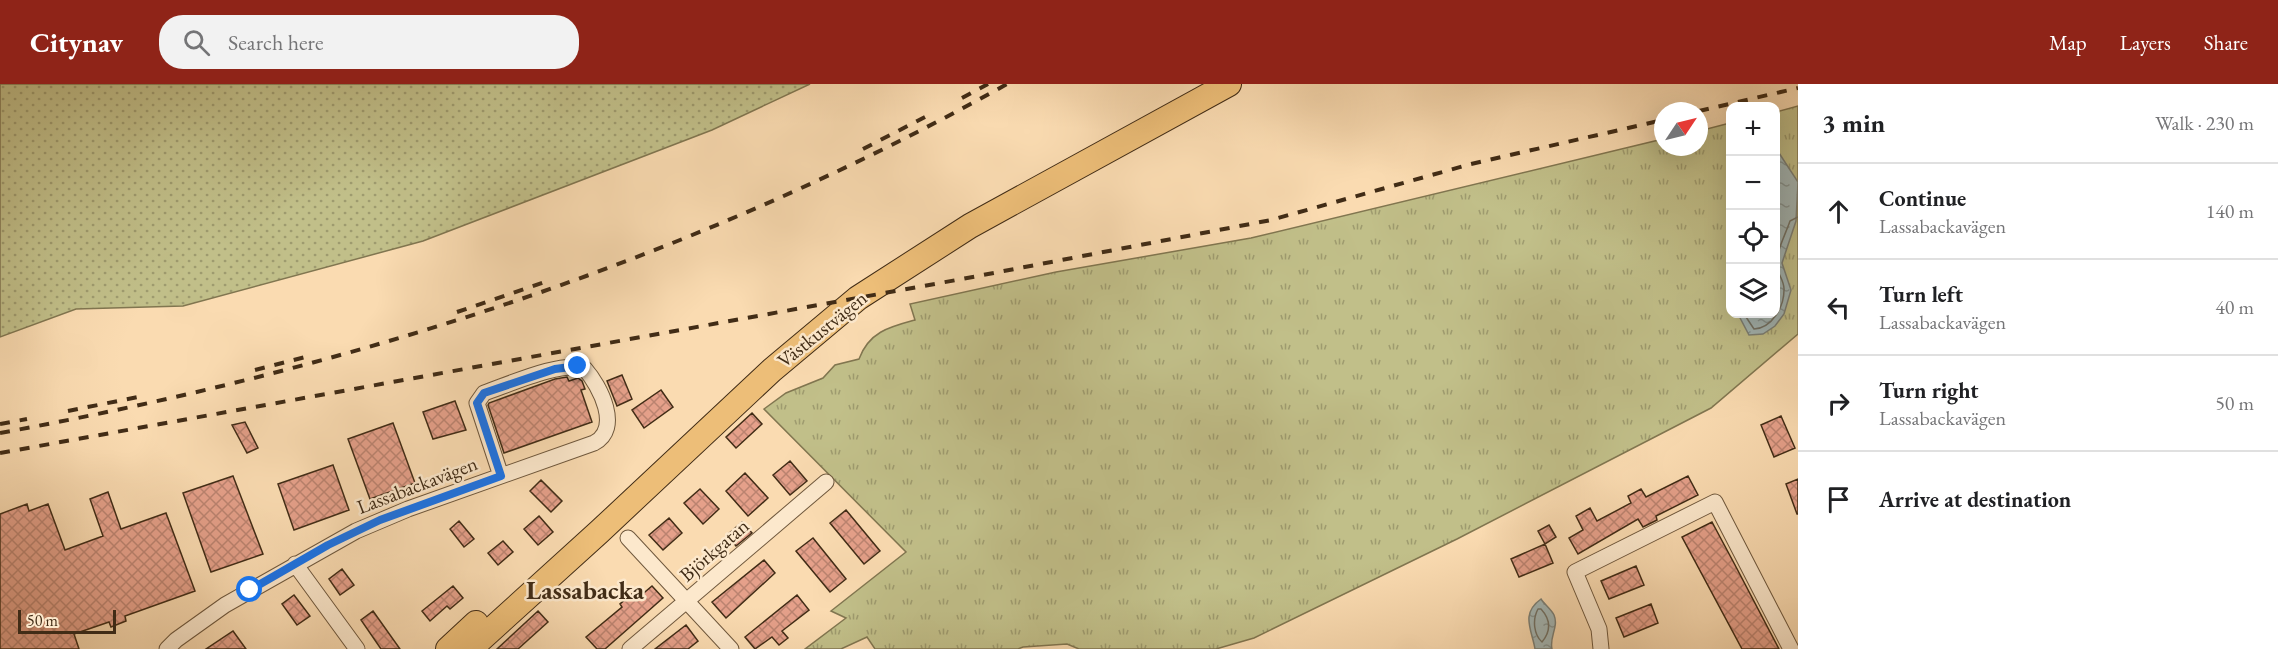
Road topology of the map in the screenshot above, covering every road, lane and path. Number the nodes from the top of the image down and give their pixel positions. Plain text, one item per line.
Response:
1 (1194, 84) edge
2 (1229, 84) edge
3 (501, 476) junction
4 (826, 482) dead end
5 (628, 538) dead end
6 (295, 564) junction
7 (687, 601) junction
8 (167, 649) edge
9 (357, 649) edge
10 (448, 649) edge
11 (470, 649) edge
12 (630, 649) edge
13 (731, 649) edge
14 (1601, 649) edge
15 (1791, 649) edge

1 - 10 main road, Västkustvägen
2 - 11 main road, Västkustvägen
3 - 3 street, Lassabackavägen
3 - 6 street, Lassabackavägen
4 - 7 street, Björkgatan
5 - 7 street
6 - 8 street, Lassabackavägen
6 - 9 street
7 - 12 street, Björkgatan
7 - 13 street
14 - 15 street

